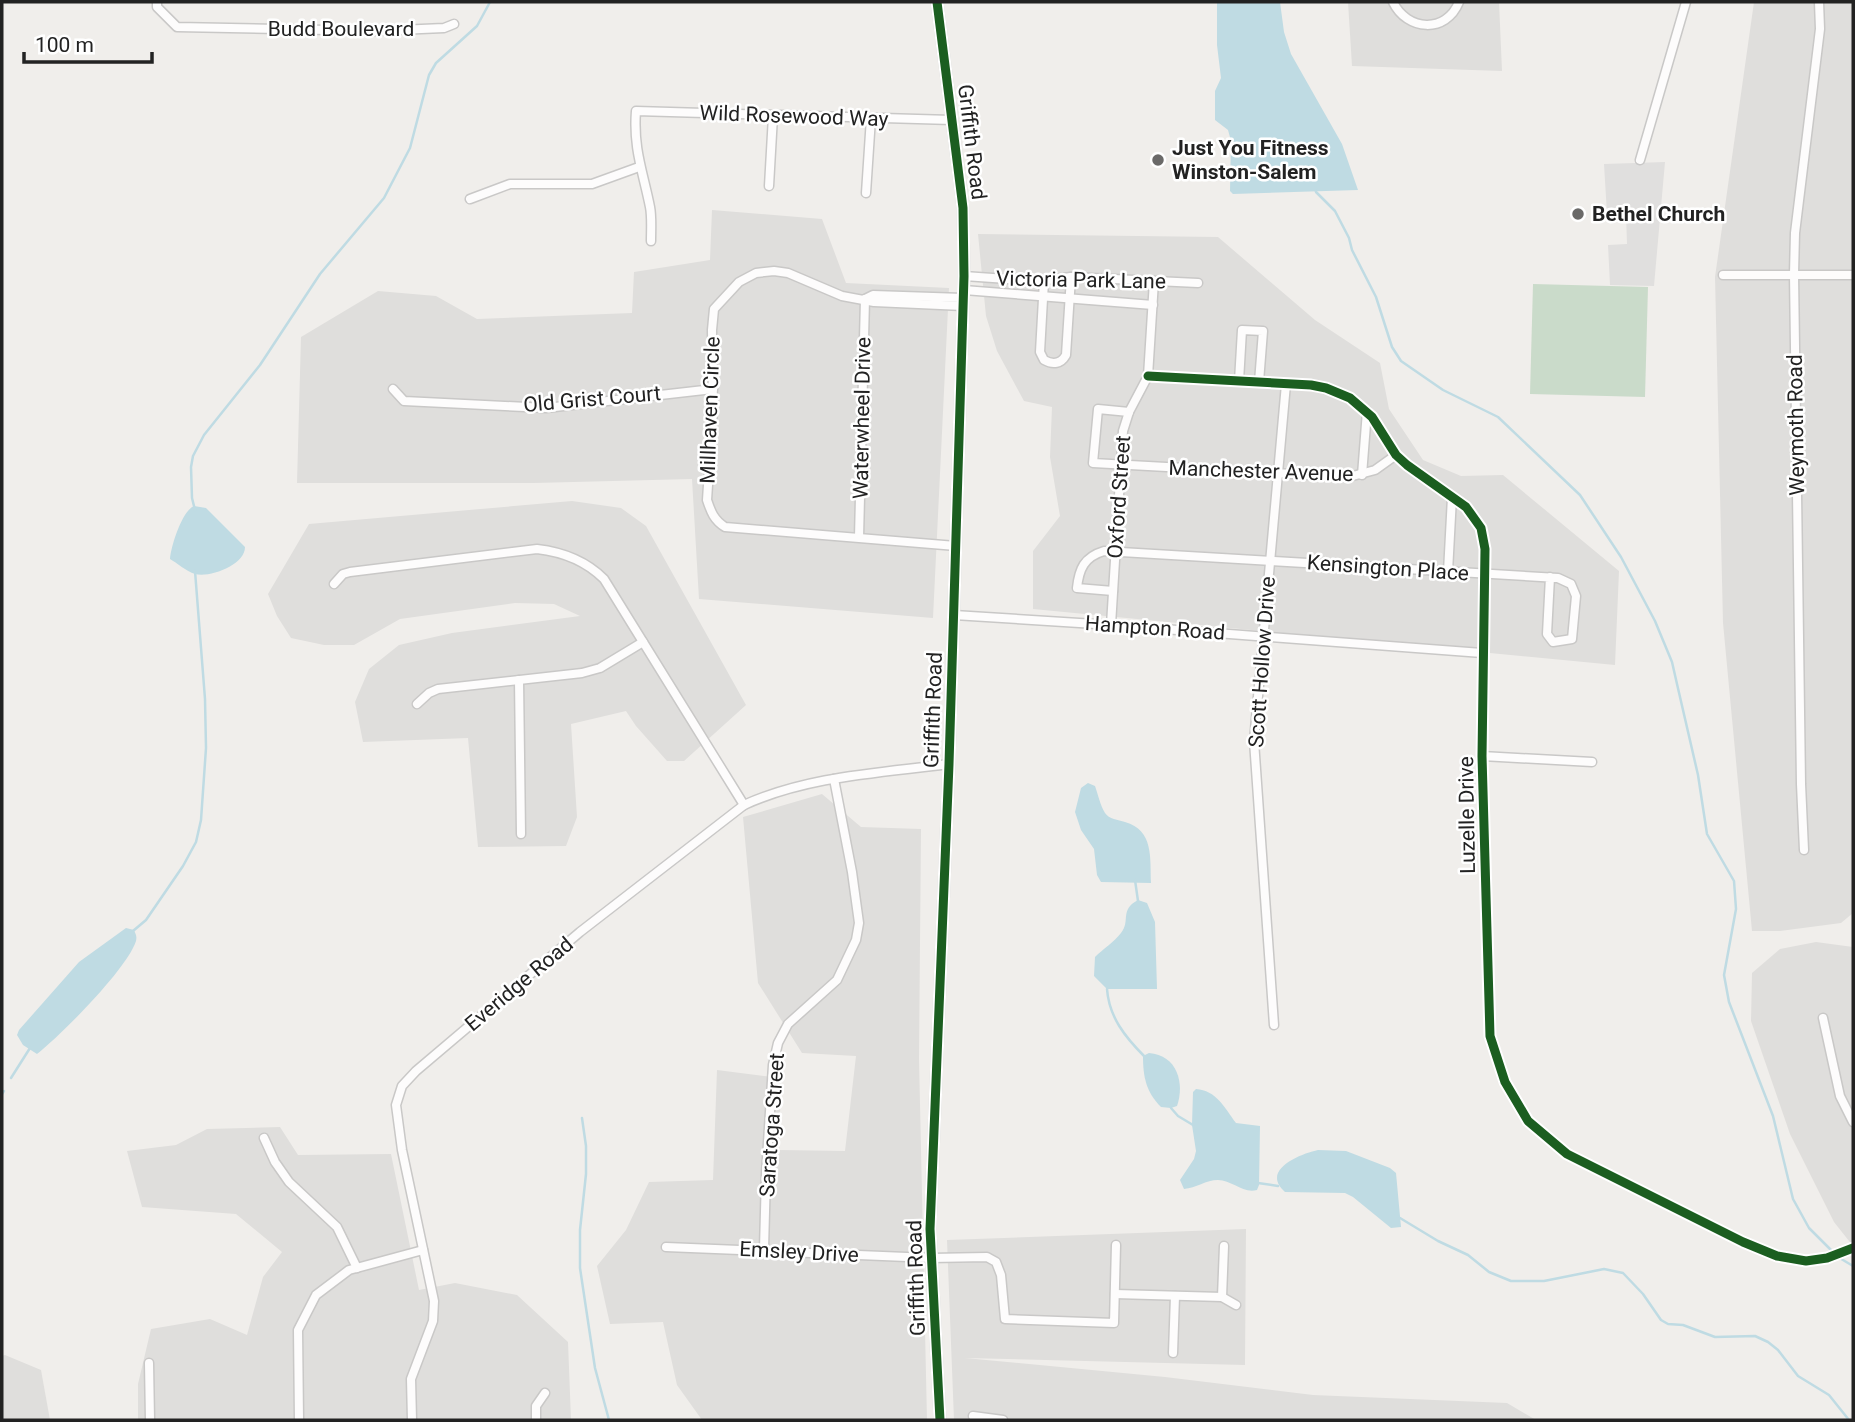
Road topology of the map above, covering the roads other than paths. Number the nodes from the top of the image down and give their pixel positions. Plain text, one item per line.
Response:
1 (157, 2) edge
2 (937, 2) edge
3 (1393, 2) edge
4 (1459, 2) edge
5 (1686, 2) edge
6 (1819, 2) edge
7 (454, 24) dead end
8 (773, 116) junction
9 (871, 118) junction
10 (952, 120) junction
11 (1640, 160) dead end
12 (639, 167) junction
13 (769, 186) dead end
14 (866, 193) dead end
15 (470, 200) dead end
16 (651, 241) dead end
17 (1794, 274) junction
18 (1723, 275) dead end
19 (1853, 275) edge
20 (964, 276) junction
21 (1071, 277) junction
22 (1044, 281) junction
23 (1154, 281) junction
24 (1198, 283) dead end
25 (1043, 295) junction
26 (963, 298) junction
27 (864, 299) junction
28 (1070, 299) junction
29 (1153, 305) junction
30 (1149, 376) junction
31 (1239, 381) junction
32 (1259, 382) junction
33 (1286, 384) junction
34 (393, 389) dead end
35 (712, 389) junction
36 (1367, 411) junction
37 (1129, 412) junction
38 (1396, 455) junction
39 (1120, 465) junction
40 (1278, 474) junction
41 (1362, 475) junction
42 (1451, 497) junction
43 (859, 537) junction
44 (956, 546) junction
45 (1115, 551) junction
46 (1270, 560) junction
47 (1448, 572) junction
48 (1484, 574) junction
49 (1550, 578) junction
50 (334, 584) dead end
51 (1113, 591) junction
52 (954, 615) junction
53 (1111, 625) junction
54 (1263, 636) junction
55 (643, 642) junction
56 (1482, 653) junction
57 (519, 680) junction
58 (417, 704) dead end
59 (1482, 757) junction
60 (1592, 762) dead end
61 (949, 764) junction
62 (834, 779) junction
63 (744, 805) junction
64 (521, 835) dead end
65 (1804, 850) dead end
66 (1823, 1018) dead end
67 (1273, 1025) dead end
68 (1849, 1105) edge
69 (1853, 1122) edge
70 (264, 1138) dead end
71 (1116, 1245) dead end
72 (1224, 1246) dead end
73 (667, 1247) dead end
74 (1853, 1248) edge
75 (423, 1250) junction
76 (764, 1250) junction
77 (931, 1258) junction
78 (357, 1268) junction
79 (1115, 1294) junction
80 (1175, 1296) junction
81 (1222, 1297) junction
82 (1236, 1304) dead end
83 (1173, 1353) dead end
84 (149, 1363) dead end
85 (545, 1393) dead end
86 (973, 1416) dead end
87 (150, 1420) edge
88 (299, 1420) edge
89 (412, 1420) edge
90 (536, 1420) edge
91 (940, 1420) edge
92 (1003, 1420) edge

1 - 7 street, Budd Boulevard
2 - 10 street, Griffith Road
3 - 4 street
5 - 11 street
6 - 17 street, Weymoth Road
8 - 9 street, Wild Rosewood Way
8 - 12 street, Wild Rosewood Way
8 - 13 street
9 - 10 street, Wild Rosewood Way
9 - 14 street
10 - 20 street, Griffith Road
12 - 15 street
12 - 16 street
17 - 18 street
17 - 19 street
17 - 65 street, Weymoth Road
20 - 22 street, Victoria Park Lane
20 - 26 street, Griffith Road
21 - 22 street, Victoria Park Lane
21 - 23 street, Victoria Park Lane
21 - 28 street
22 - 25 street
23 - 24 street, Victoria Park Lane
23 - 29 street
25 - 26 street, Victoria Park Lane
25 - 28 street, Victoria Park Lane
25 - 28 street
26 - 27 street, Millhaven Circle
26 - 44 street, Griffith Road
27 - 35 street, Millhaven Circle
27 - 43 street, Waterwheel Drive
28 - 29 street, Victoria Park Lane
29 - 30 street
30 - 31 street, Luzelle Drive
30 - 37 street, Oxford Street
31 - 32 street, Luzelle Drive
31 - 32 street
32 - 33 street, Luzelle Drive
33 - 36 street, Luzelle Drive
33 - 40 street, Scott Hollow Drive
34 - 35 street, Old Grist Court
35 - 43 street, Millhaven Circle
36 - 38 street, Luzelle Drive
36 - 41 street
37 - 39 street, Oxford Street
37 - 39 street, Manchester Avenue
38 - 41 street, Manchester Avenue
38 - 42 street, Luzelle Drive
39 - 40 street, Manchester Avenue
39 - 45 street, Oxford Street
40 - 41 street, Manchester Avenue
40 - 46 street, Scott Hollow Drive
42 - 47 street
42 - 48 street, Luzelle Drive
43 - 44 street, Millhaven Circle
44 - 52 street, Griffith Road
45 - 46 street, Kensington Place
45 - 51 street, Oxford Street
45 - 51 street, Kensington Place
46 - 47 street, Kensington Place
46 - 54 street, Scott Hollow Drive
47 - 48 street, Kensington Place
48 - 49 street, Kensington Place
48 - 56 street, Luzelle Drive
49 - 49 street
50 - 55 street
51 - 53 street, Oxford Street
52 - 53 street, Hampton Road
52 - 61 street, Griffith Road
53 - 54 street, Hampton Road
54 - 56 street, Hampton Road
54 - 67 street, Scott Hollow Drive
55 - 57 street
55 - 63 street
56 - 59 street, Luzelle Drive
57 - 58 street
57 - 64 street
59 - 60 street
59 - 74 street, Luzelle Drive
61 - 62 street, Everidge Road
61 - 77 street, Griffith Road
62 - 63 street, Everidge Road
62 - 76 street, Saratoga Street
63 - 75 street, Everidge Road
66 - 68 street
68 - 69 street
70 - 78 street
71 - 79 street
72 - 81 street
73 - 76 street, Emsley Drive
75 - 78 street
75 - 89 street, Everidge Road
76 - 77 street, Emsley Drive
77 - 79 street, Emsley Drive
77 - 91 street, Griffith Road
78 - 88 street
79 - 80 street
80 - 81 street
80 - 83 street
81 - 82 street
84 - 87 street
85 - 90 street
86 - 92 street

